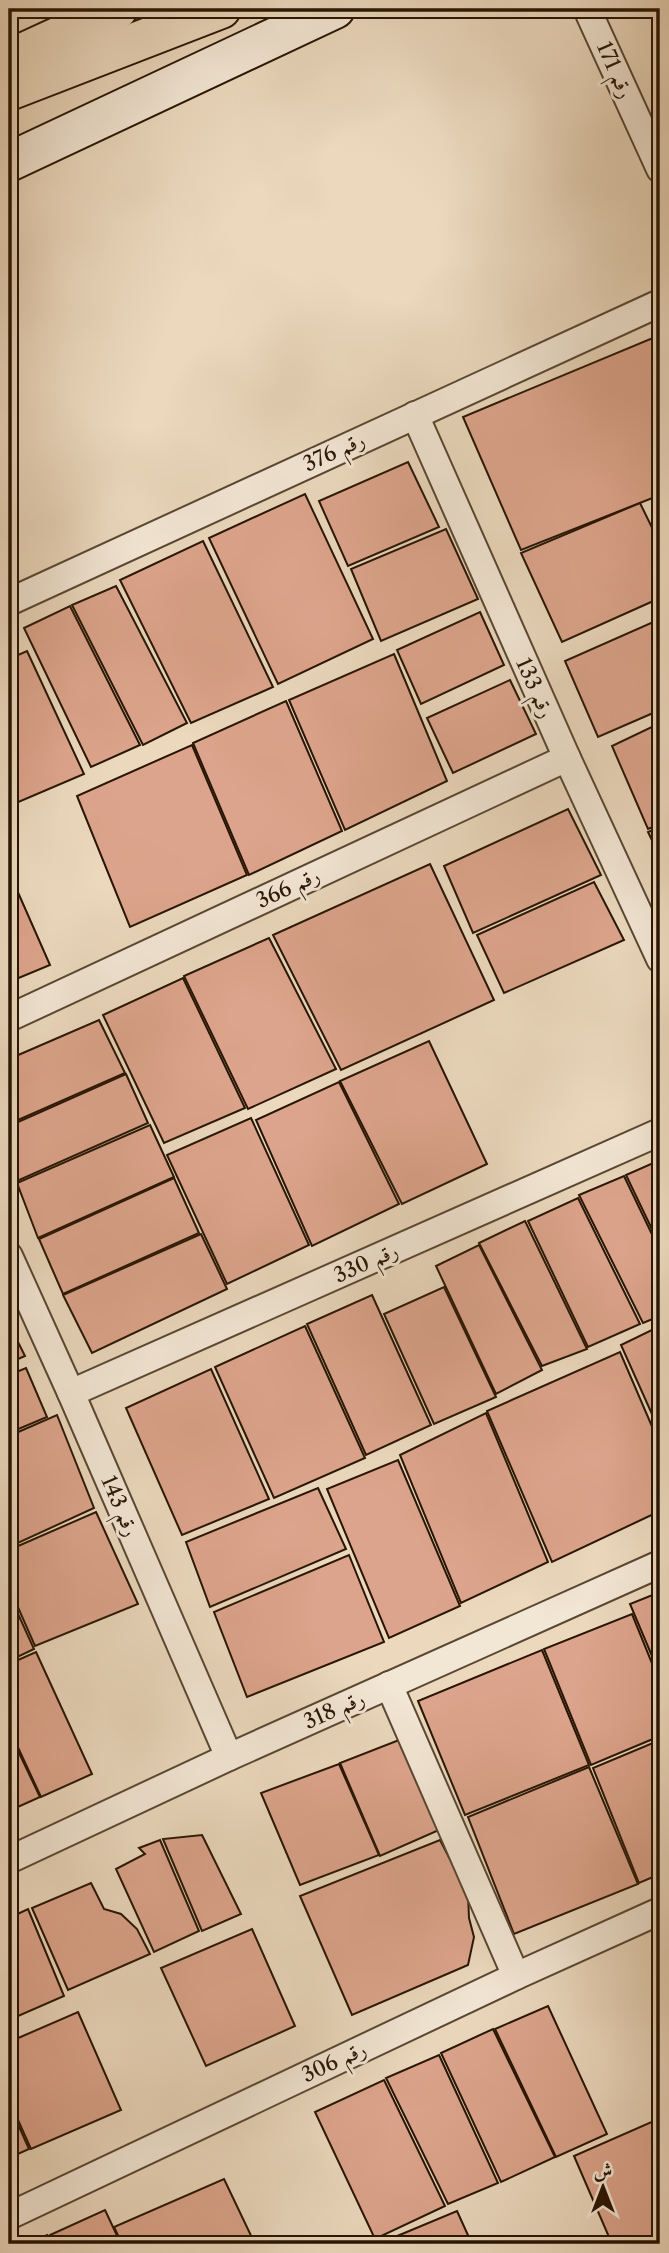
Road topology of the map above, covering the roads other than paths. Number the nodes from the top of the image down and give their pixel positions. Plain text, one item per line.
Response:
1 (118, 9) edge
2 (221, 9) edge
3 (335, 9) edge
4 (587, 9) edge
5 (9, 60) edge
6 (9, 91) edge
7 (9, 162) edge
8 (660, 169) edge
9 (660, 303) edge
10 (415, 415) junction
11 (9, 602) edge
12 (567, 758) junction
13 (660, 959) edge
14 (9, 1018) edge
15 (660, 1132) edge
16 (9, 1256) edge
17 (71, 1393) junction
18 (660, 1564) edge
19 (389, 1685) junction
20 (229, 1757) junction
21 (9, 1860) edge
22 (660, 1911) edge
23 (516, 1976) junction
24 (9, 2216) edge

1 - 5 highway
2 - 6 highway
3 - 7 main road
4 - 8 street, رقم 171
9 - 10 street, رقم 376
10 - 11 street, رقم 376
10 - 12 street, رقم 133
12 - 13 street, رقم 133
12 - 14 street, رقم 366
15 - 17 street, رقم 330
16 - 17 street, رقم 143
17 - 20 street, رقم 143
18 - 19 street, رقم 318
19 - 20 street, رقم 318
19 - 23 street
20 - 21 street, رقم 318
22 - 23 street, رقم 306
23 - 24 street, رقم 306

